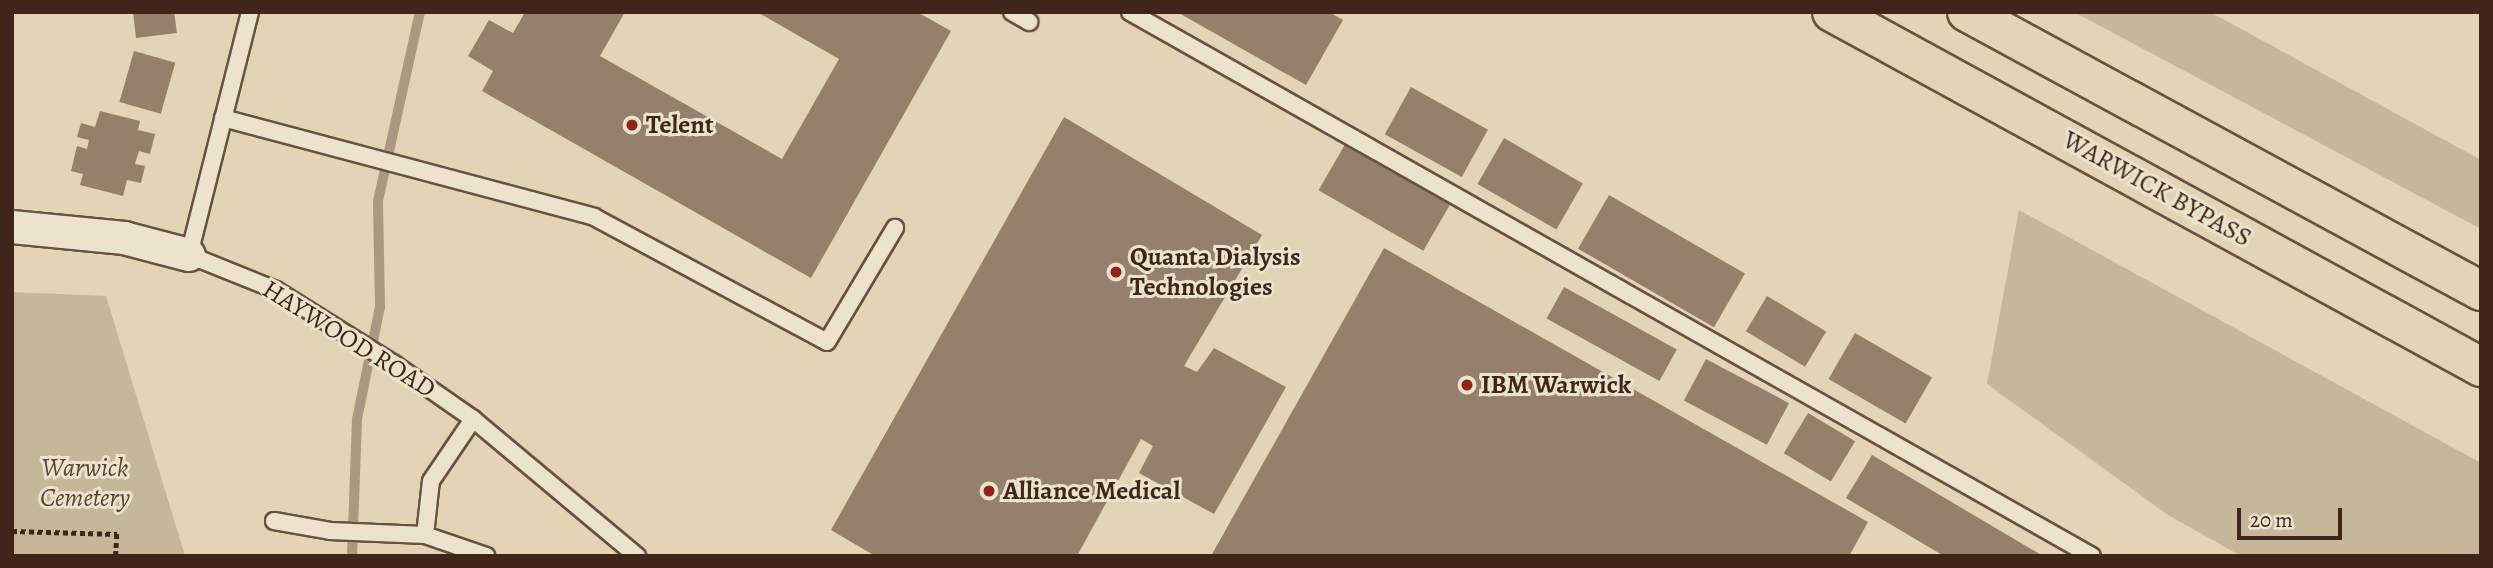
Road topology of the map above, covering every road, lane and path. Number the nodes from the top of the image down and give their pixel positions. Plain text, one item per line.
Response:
1 (250, 12) edge
2 (1012, 12) edge
3 (1130, 12) edge
4 (1832, 12) edge
5 (1967, 12) edge
6 (1029, 22) dead end
7 (223, 118) junction
8 (12, 227) edge
9 (895, 228) dead end
10 (189, 255) junction
11 (2481, 291) edge
12 (2481, 367) edge
13 (473, 419) junction
14 (274, 521) dead end
15 (12, 531) edge
16 (425, 535) junction
17 (116, 556) edge
18 (486, 556) edge
19 (637, 556) edge
20 (2092, 556) edge

1 - 7 lane
2 - 6 lane
3 - 20 lane
4 - 12 highway, WARWICK BYPASS
5 - 11 highway
7 - 9 lane
7 - 10 lane
8 - 10 street, HAYWOOD ROAD
10 - 13 lane, HAYWOOD ROAD
13 - 16 lane
13 - 19 lane, HAYWOOD ROAD
14 - 16 lane
15 - 17 path
16 - 18 lane

